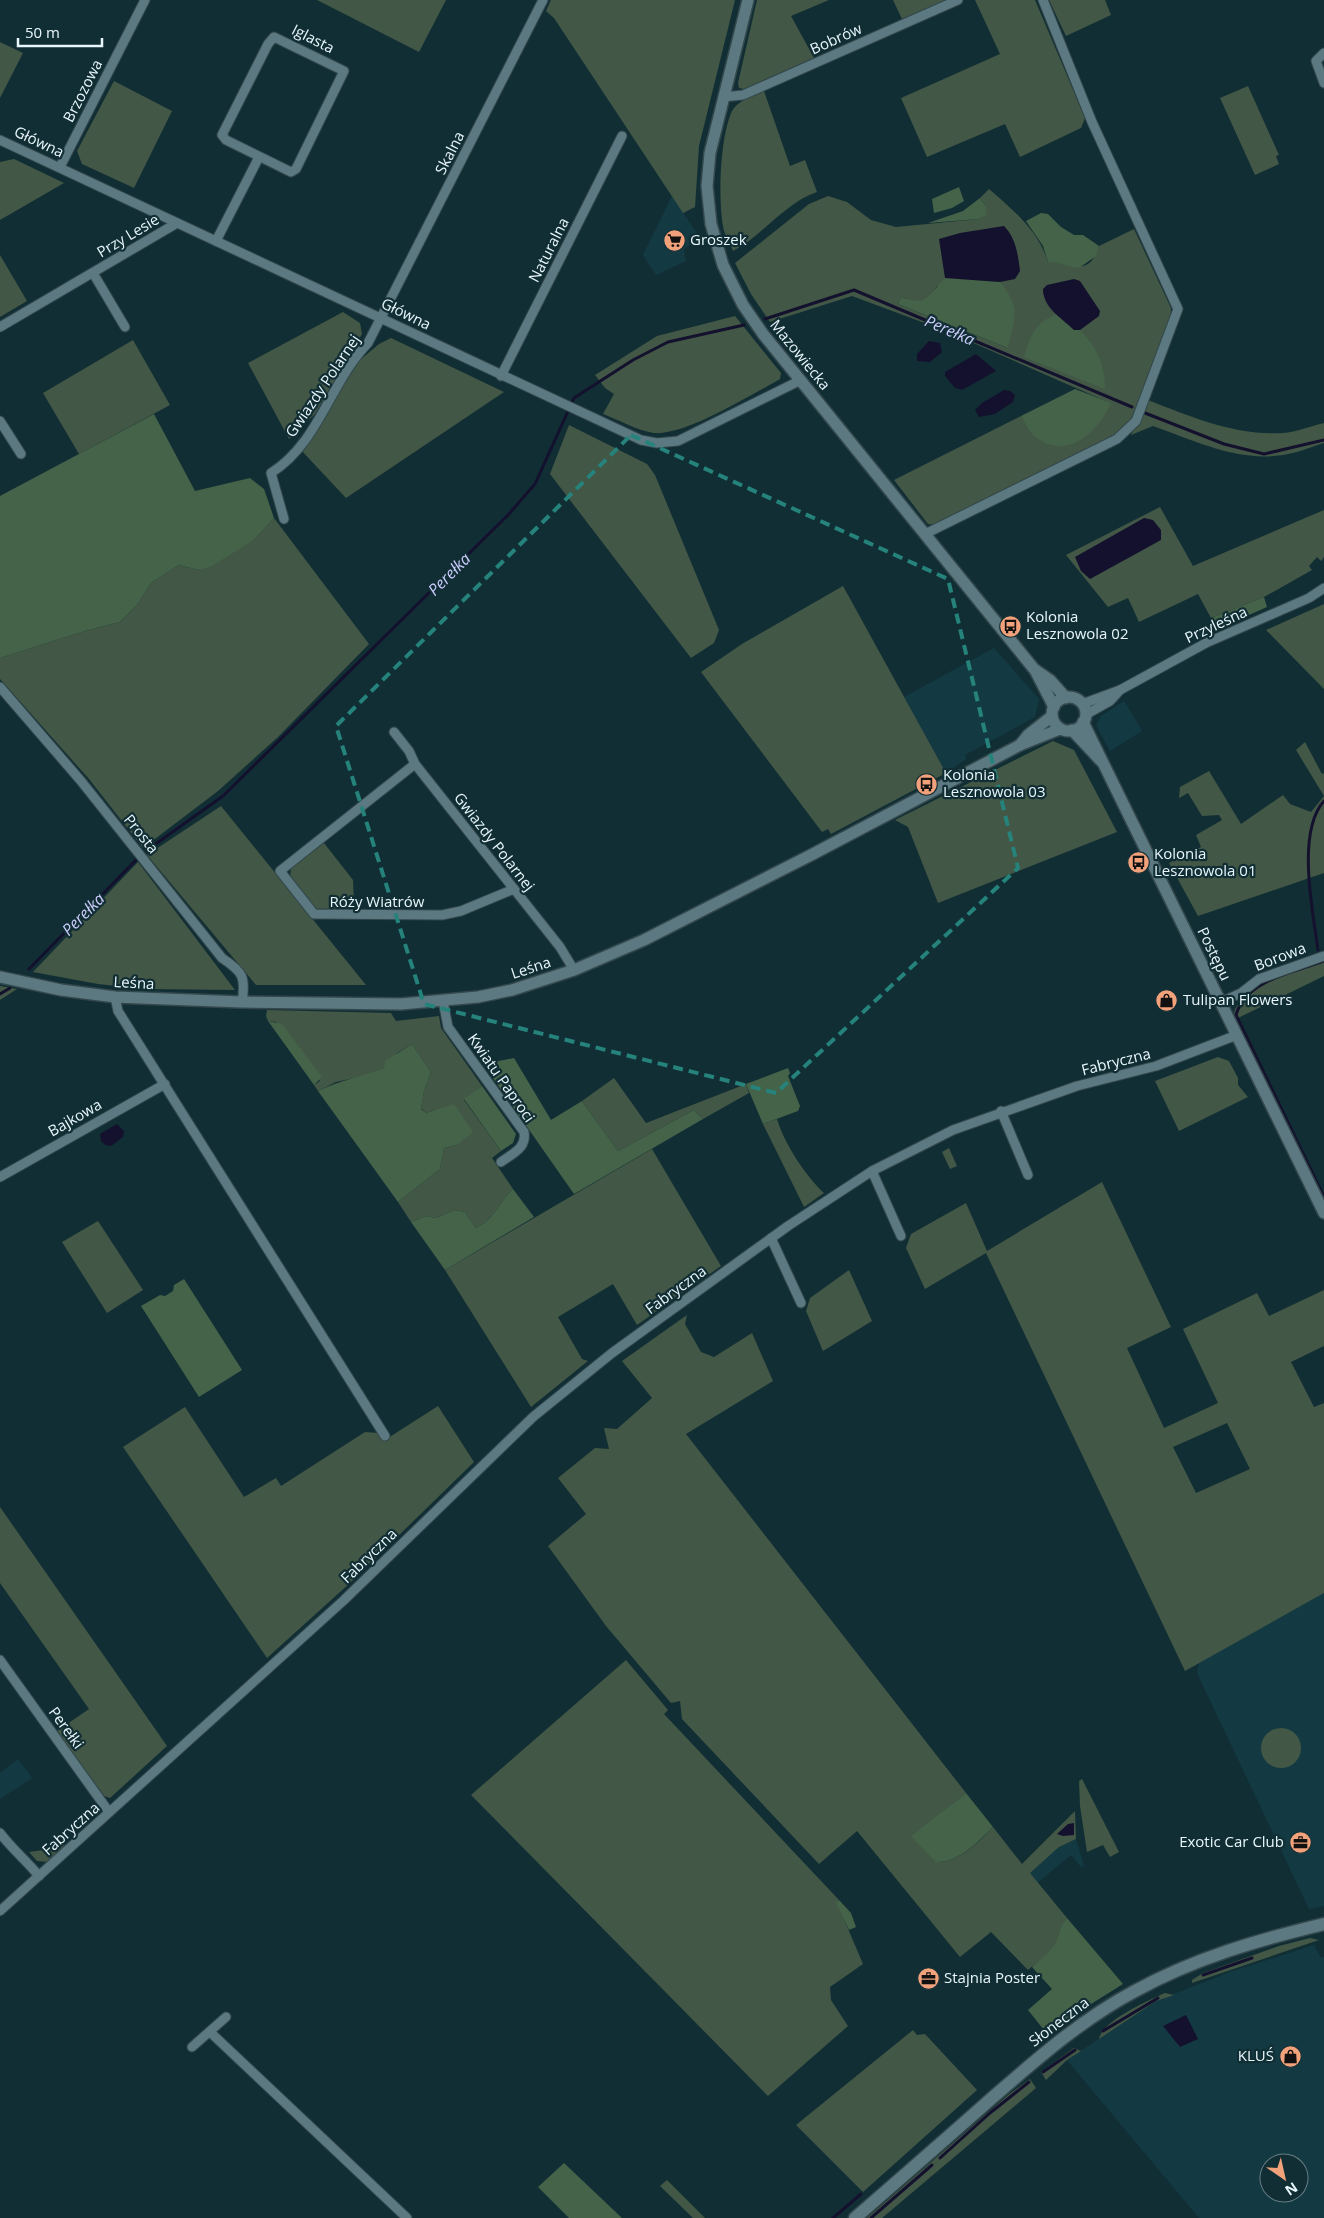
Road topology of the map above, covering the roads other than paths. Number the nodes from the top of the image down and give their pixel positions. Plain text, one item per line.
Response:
1 (145, 0) edge
2 (543, 0) edge
3 (748, 0) edge
4 (958, 0) edge
5 (1043, 0) edge
6 (1324, 53) edge
7 (1324, 83) edge
8 (723, 97) junction
9 (622, 136) dead end
10 (0, 140) edge
11 (259, 157) junction
12 (60, 167) junction
13 (177, 223) junction
14 (216, 240) junction
15 (93, 273) junction
16 (382, 318) junction
17 (125, 327) dead end
18 (0, 328) edge
19 (501, 376) junction
20 (801, 380) junction
21 (0, 421) edge
22 (21, 454) dead end
23 (284, 519) dead end
24 (925, 534) junction
25 (1324, 588) edge
26 (1034, 669) junction
27 (0, 687) edge
28 (1066, 698) junction
29 (1053, 711) junction
30 (1084, 714) junction
31 (1060, 728) junction
32 (1072, 730) junction
33 (394, 732) dead end
34 (1020, 745) junction
35 (1102, 763) junction
36 (415, 764) junction
37 (514, 889) junction
38 (1324, 956) edge
39 (574, 970) junction
40 (0, 977) edge
41 (115, 997) junction
42 (443, 1001) junction
43 (242, 1002) junction
44 (1221, 1002) junction
45 (1237, 1036) junction
46 (164, 1084) junction
47 (1001, 1111) junction
48 (501, 1162) dead end
49 (872, 1171) junction
50 (1028, 1175) dead end
51 (0, 1177) edge
52 (1324, 1213) edge
53 (901, 1236) dead end
54 (771, 1238) junction
55 (801, 1303) dead end
56 (385, 1436) dead end
57 (0, 1660) edge
58 (109, 1812) junction
59 (0, 1833) edge
60 (39, 1876) junction
61 (0, 1911) edge
62 (1324, 1924) edge
63 (226, 2017) dead end
64 (210, 2032) junction
65 (192, 2047) dead end
66 (407, 2218) edge
67 (855, 2218) edge

1 - 12 street, Brzozowa
2 - 16 street, Skalna
3 - 8 street, Mazowiecka
4 - 8 street, Bobrów
5 - 24 street
6 - 7 street
8 - 20 street, Mazowiecka
9 - 19 street, Naturalna
10 - 12 street, Główna
11 - 11 street, Iglasta
11 - 14 street
12 - 13 street, Główna
13 - 14 street, Główna
13 - 15 street, Przy Lesie
14 - 16 street, Główna
15 - 17 street, Przy Lesie
15 - 18 street, Przy Lesie
16 - 19 street, Główna
16 - 23 street, Gwiazdy Polarnej
19 - 20 street, Główna
20 - 24 street, Mazowiecka
21 - 22 street
24 - 26 street, Mazowiecka
25 - 30 street, Przyleśna
26 - 28 street, Mazowiecka
26 - 29 street, Mazowiecka
27 - 43 street, Prosta
28 - 29 street
28 - 30 street
29 - 31 street
29 - 34 street, Leśna
30 - 32 street
30 - 35 street, Postępu
31 - 32 street
31 - 34 street, Leśna
32 - 35 street, Postępu
33 - 36 street, Gwiazdy Polarnej
34 - 39 street, Leśna
35 - 44 street, Postępu
36 - 37 street, Gwiazdy Polarnej
36 - 37 street, Róży Wiatrów
37 - 39 street, Gwiazdy Polarnej
38 - 44 street, Borowa
39 - 42 street, Leśna
40 - 41 street, Leśna
41 - 43 street, Leśna
41 - 46 street
42 - 43 street, Leśna
42 - 48 street, Kwiatu Paproci
44 - 45 street, Postępu
45 - 47 street, Fabryczna
45 - 52 street, Postępu
46 - 51 street, Bajkowa
46 - 56 street
47 - 49 street, Fabryczna
47 - 50 street
49 - 53 street
49 - 54 street, Fabryczna
54 - 55 street
54 - 58 street, Fabryczna
57 - 58 street, Perełki
58 - 60 street, Fabryczna
59 - 60 street
60 - 61 street, Fabryczna
62 - 67 main road, Słoneczna
63 - 64 street
64 - 65 street
64 - 66 street

